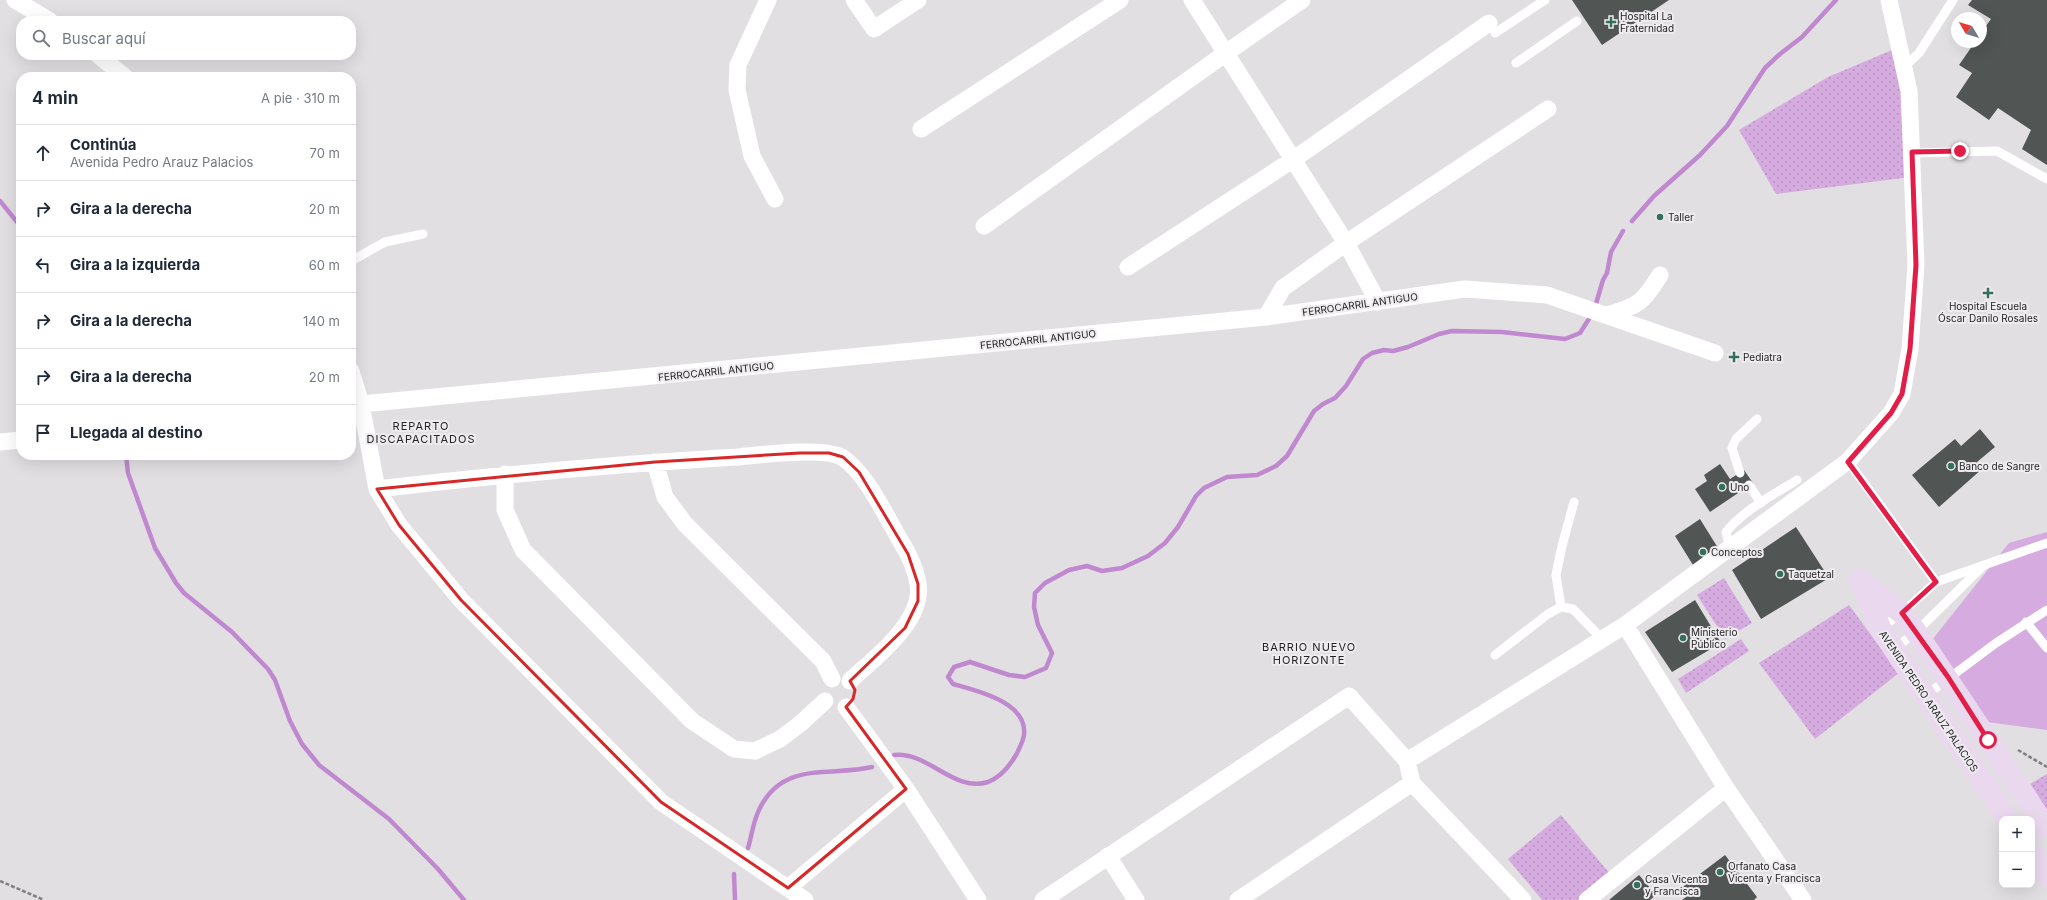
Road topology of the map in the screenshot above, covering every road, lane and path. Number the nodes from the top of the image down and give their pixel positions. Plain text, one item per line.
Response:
1 (15, 0) edge
2 (768, 0) edge
3 (854, 0) edge
4 (918, 0) edge
5 (1120, 0) edge
6 (1192, 0) edge
7 (1302, 0) edge
8 (1545, 0) edge
9 (1889, 0) edge
10 (1953, 0) edge
11 (1535, 3) edge
12 (42, 16) edge
13 (1577, 21) dead end
14 (1492, 28) joint
15 (1226, 53) junction
16 (104, 60) edge
17 (1516, 63) dead end
18 (1904, 67) junction
19 (119, 72) edge
20 (1548, 109) dead end
21 (921, 129) dead end
22 (1912, 152) junction
23 (1294, 160) junction
24 (2047, 179) edge
25 (775, 199) dead end
26 (984, 226) dead end
27 (423, 234) dead end
28 (1346, 243) junction
29 (356, 258) edge
30 (1128, 267) dead end
31 (1660, 275) dead end
32 (1378, 302) junction
33 (1607, 315) junction
34 (1266, 317) junction
35 (1715, 353) dead end
36 (356, 404) edge
37 (1758, 419) dead end
38 (16, 440) edge
39 (0, 442) edge
40 (655, 462) junction
41 (1848, 462) junction
42 (1740, 473) dead end
43 (505, 474) junction
44 (1797, 480) dead end
45 (1749, 485) dead end
46 (377, 489) junction
47 (1574, 502) dead end
48 (1760, 503) junction
49 (2047, 543) edge
50 (1730, 548) junction
51 (1986, 563) junction
52 (1936, 582) junction
53 (1561, 607) junction
54 (2047, 610) edge
55 (1902, 613) junction
56 (2026, 622) junction
57 (1624, 625) junction
58 (1880, 628) junction
59 (1916, 632) junction
60 (1603, 640) junction
61 (2047, 648) edge
62 (1894, 649) junction
63 (1495, 655) dead end
64 (1948, 677) junction
65 (832, 678) junction
66 (850, 681) junction
67 (1925, 696) junction
68 (825, 701) junction
69 (846, 707) junction
70 (1407, 761) junction
71 (1412, 783) junction
72 (1726, 788) junction
73 (906, 789) junction
74 (2006, 816) edge
75 (2047, 829) edge
76 (2038, 854) edge
77 (1108, 856) junction
78 (2047, 876) edge
79 (0, 880) edge
80 (788, 888) junction
81 (44, 900) edge
82 (805, 900) edge
83 (978, 900) edge
84 (1043, 900) edge
85 (1136, 900) edge
86 (1238, 900) edge
87 (1523, 900) edge
88 (1587, 900) edge
89 (1803, 900) edge

1 - 12 street
2 - 25 street
3 - 4 street
5 - 21 street
6 - 15 street
7 - 15 street
8 - 11 lane
9 - 18 street
10 - 18 lane
11 - 14 lane
13 - 17 lane
14 - 23 street
15 - 23 street
15 - 26 street
16 - 19 street
18 - 22 street
20 - 28 street
22 - 24 lane
22 - 41 street
23 - 28 street
23 - 30 street
27 - 29 lane
28 - 32 street
28 - 34 street
31 - 33 street
32 - 33 street, FERROCARRIL ANTIGUO
32 - 34 street, FERROCARRIL ANTIGUO
33 - 35 street, FERROCARRIL ANTIGUO
34 - 36 street, FERROCARRIL ANTIGUO
36 - 46 street
37 - 42 lane
38 - 39 street
40 - 43 street
40 - 65 street
40 - 66 street
41 - 50 street
41 - 52 lane
43 - 46 street
43 - 68 street
44 - 48 lane
45 - 48 lane
46 - 80 street
47 - 53 lane
48 - 50 lane
49 - 51 lane
50 - 57 street
51 - 52 lane
51 - 59 lane
52 - 55 lane
53 - 60 lane
53 - 63 lane
54 - 56 lane
55 - 58 lane
55 - 58 street, AVENIDA PEDRO ARAUZ PALACIOS
55 - 59 street, AVENIDA PEDRO ARAUZ PALACIOS
56 - 61 lane
56 - 64 lane
57 - 60 street
57 - 72 street
58 - 62 street, AVENIDA PEDRO ARAUZ PALACIOS
59 - 62 lane
59 - 64 street, AVENIDA PEDRO ARAUZ PALACIOS
60 - 70 street
62 - 67 street, AVENIDA PEDRO ARAUZ PALACIOS
64 - 67 lane
64 - 75 street, AVENIDA PEDRO ARAUZ PALACIOS
65 - 66 street
65 - 68 street
66 - 69 street
67 - 74 street, AVENIDA PEDRO ARAUZ PALACIOS
68 - 69 street
69 - 73 street
70 - 71 street
70 - 77 street
71 - 86 street
71 - 87 street
72 - 88 street
72 - 89 street
73 - 80 street
73 - 83 street
76 - 78 street
77 - 84 street
77 - 85 street
79 - 81 path
80 - 82 street

